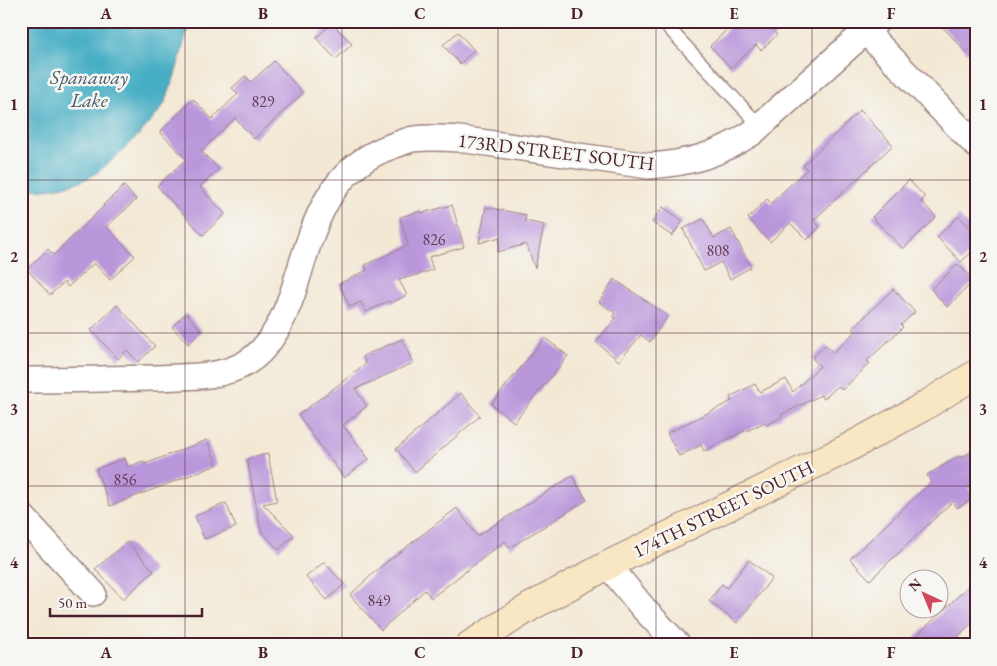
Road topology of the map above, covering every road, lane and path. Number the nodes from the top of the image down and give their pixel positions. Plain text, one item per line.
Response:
1 (662, 21) edge
2 (871, 27) edge
3 (760, 126) junction
4 (976, 145) edge
5 (976, 374) edge
6 (21, 380) edge
7 (21, 515) edge
8 (608, 565) junction
9 (93, 593) dead end
10 (470, 645) edge
11 (678, 645) edge

1 - 3 lane
2 - 3 street, 173RD STREET SOUTH
2 - 4 street
3 - 6 street, 173RD STREET SOUTH
5 - 8 street, 174TH STREET SOUTH
7 - 9 street
8 - 10 street, 174TH STREET SOUTH
8 - 11 street

